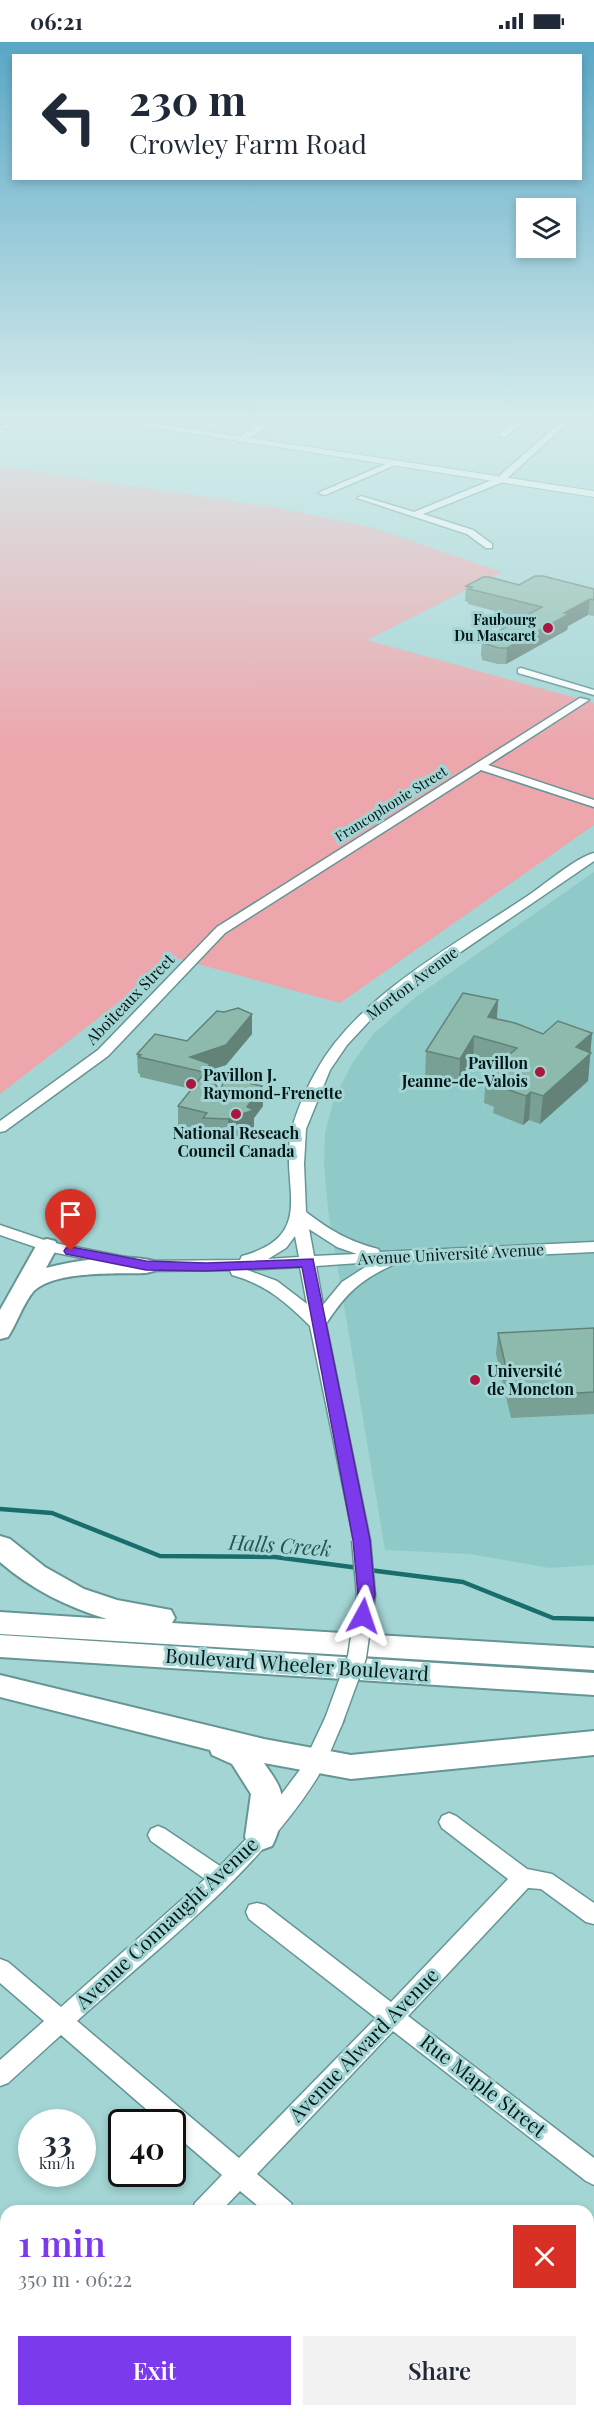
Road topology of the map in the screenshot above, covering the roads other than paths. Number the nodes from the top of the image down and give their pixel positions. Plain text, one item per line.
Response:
1 (464, 530) edge
2 (489, 546) dead end
3 (521, 670) dead end
4 (587, 698) edge
5 (480, 766) junction
6 (594, 804) edge
7 (594, 856) edge
8 (221, 930) joint
9 (0, 1128) edge
10 (299, 1214) junction
11 (0, 1230) edge
12 (47, 1246) junction
13 (594, 1247) edge
14 (403, 1256) junction
15 (308, 1262) junction
16 (146, 1266) junction
17 (206, 1267) junction
18 (25, 1287) junction
19 (318, 1324) junction
20 (0, 1331) edge
21 (0, 1546) edge
22 (0, 1623) edge
23 (0, 1646) edge
24 (357, 1657) joint
25 (554, 1657) junction
26 (594, 1659) edge
27 (594, 1684) edge
28 (0, 1686) edge
29 (202, 1736) junction
30 (594, 1743) edge
31 (318, 1759) junction
32 (449, 1822) dead end
33 (158, 1835) dead end
34 (261, 1837) junction
35 (523, 1878) junction
36 (221, 1879) junction
37 (257, 1912) dead end
38 (594, 1916) edge
39 (0, 1969) edge
40 (393, 2016) junction
41 (60, 2021) junction
42 (0, 2075) edge
43 (594, 2173) edge
44 (241, 2175) junction
45 (210, 2205) edge
46 (275, 2205) edge

1 - 2 street
3 - 4 street
4 - 5 street, Francophonie Street
5 - 6 street
5 - 8 street, Francophonie Street
7 - 10 street, Morton Avenue
8 - 9 street, Aboiteaux Street
10 - 14 street
10 - 15 street, Morton Avenue
10 - 17 street
11 - 12 street
12 - 16 street
12 - 18 highway
13 - 14 street, Avenue Université Avenue
14 - 15 street, Avenue Université Avenue
14 - 19 street
15 - 17 street, Avenue Université Avenue
15 - 19 street, Morton Avenue
16 - 17 street
16 - 18 highway
17 - 19 street
18 - 20 highway
19 - 24 street, Morton Avenue, bridge
21 - 25 highway
22 - 25 highway, Boulevard Wheeler Boulevard
23 - 27 highway, Boulevard Wheeler Boulevard
24 - 31 street, Avenue Connaught Avenue, bridge
25 - 26 highway, Boulevard Wheeler Boulevard
28 - 29 highway
29 - 31 highway
29 - 34 highway
30 - 31 highway
31 - 34 street, Avenue Connaught Avenue
32 - 35 street
33 - 36 street
34 - 36 street, Avenue Connaught Avenue
35 - 38 street
35 - 40 street, Avenue Alward Avenue
36 - 41 street, Avenue Connaught Avenue
37 - 40 street, Rue Maple Street
39 - 41 street
40 - 43 street, Rue Maple Street
40 - 44 street, Avenue Alward Avenue
41 - 42 street, Avenue Connaught Avenue
41 - 44 street
44 - 45 street, Avenue Alward Avenue
44 - 46 street

